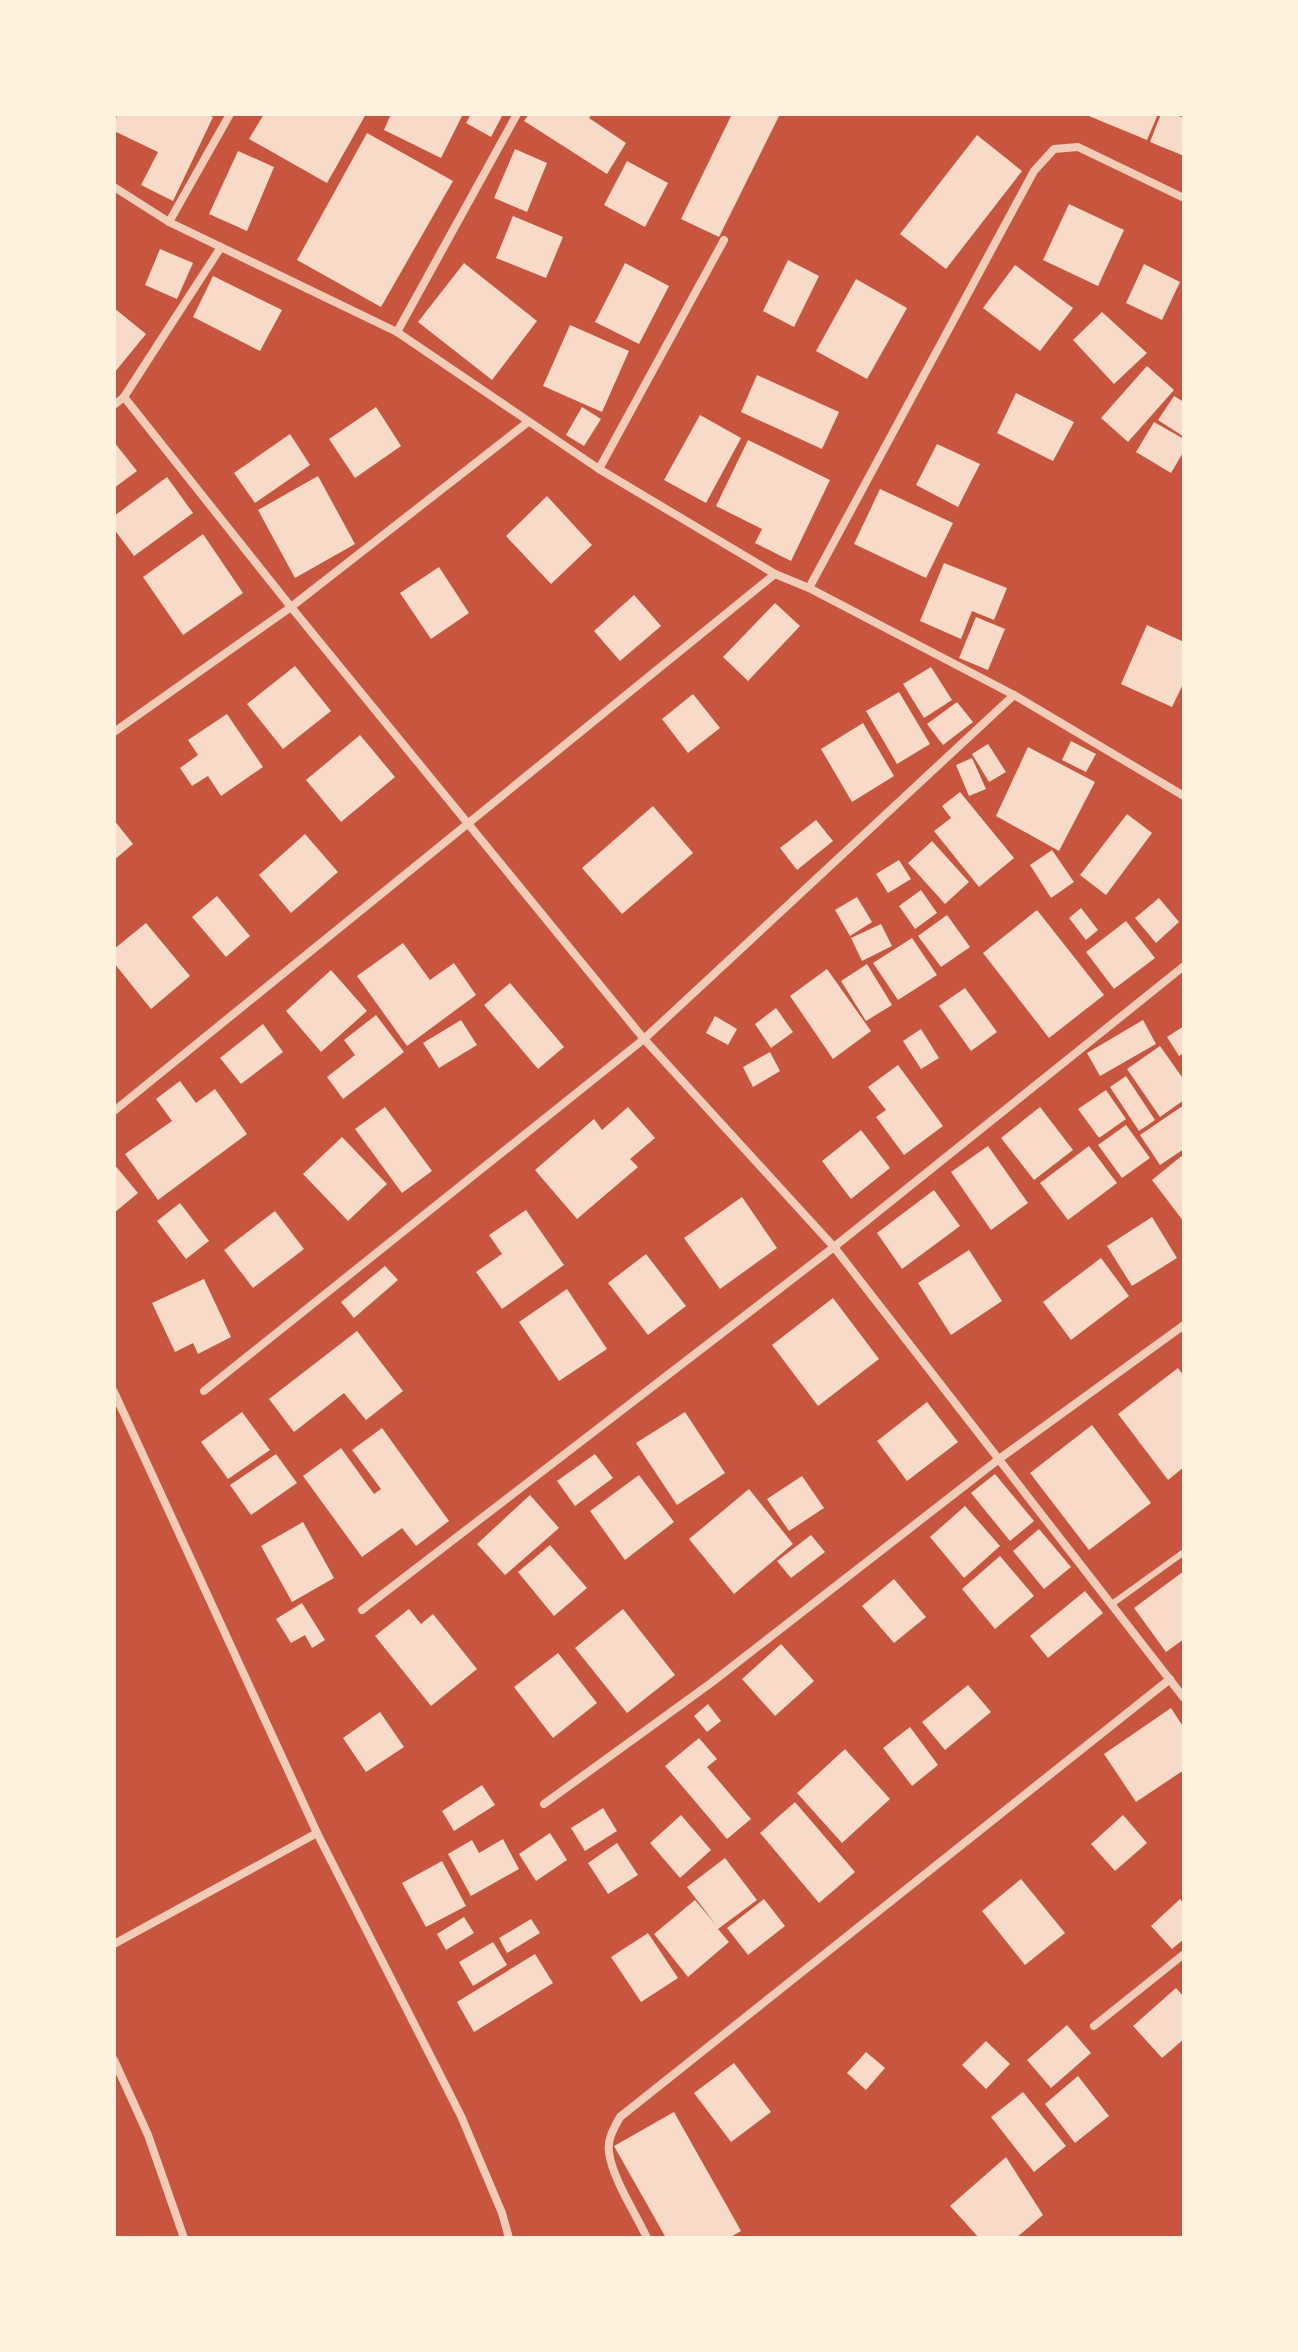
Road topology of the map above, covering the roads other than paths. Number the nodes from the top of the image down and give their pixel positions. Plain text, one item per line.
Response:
1 (230, 114) edge
2 (517, 114) edge
3 (114, 187) edge
4 (1184, 198) edge
5 (169, 222) junction
6 (724, 240) dead end
7 (221, 247) junction
8 (397, 332) junction
9 (124, 397) junction
10 (114, 405) edge
11 (528, 422) junction
12 (599, 469) junction
13 (775, 574) junction
14 (809, 588) junction
15 (291, 607) junction
16 (1014, 695) junction
17 (114, 732) edge
18 (1184, 796) edge
19 (468, 824) junction
20 (1184, 966) edge
21 (644, 1039) junction
22 (114, 1111) edge
23 (834, 1247) junction
24 (1184, 1325) edge
25 (204, 1391) dead end
26 (114, 1392) edge
27 (999, 1459) junction
28 (1184, 1552) edge
29 (1112, 1604) junction
30 (362, 1610) dead end
31 (1170, 1679) junction
32 (1184, 1698) edge
33 (544, 1804) dead end
34 (317, 1833) junction
35 (114, 1944) edge
36 (1184, 1954) edge
37 (1094, 2026) dead end
38 (114, 2060) edge
39 (184, 2238) edge
40 (509, 2238) edge
41 (647, 2238) edge

1 - 5 street
2 - 8 street
3 - 5 street
4 - 14 street
5 - 7 street
6 - 12 street
7 - 8 street
7 - 9 street
8 - 11 street
9 - 10 street
9 - 15 street
11 - 12 street
11 - 15 street
12 - 13 street
13 - 14 street
13 - 19 street
14 - 16 street
15 - 17 street
15 - 19 street
16 - 18 street
16 - 21 street
19 - 21 street
19 - 22 street
20 - 23 street
21 - 23 street
21 - 25 street
23 - 27 street
23 - 30 street
24 - 27 street
26 - 34 street
27 - 29 street
27 - 33 street
28 - 29 lane
29 - 31 street
31 - 32 street
31 - 41 street
34 - 35 street
34 - 40 street
36 - 37 street
38 - 39 street

